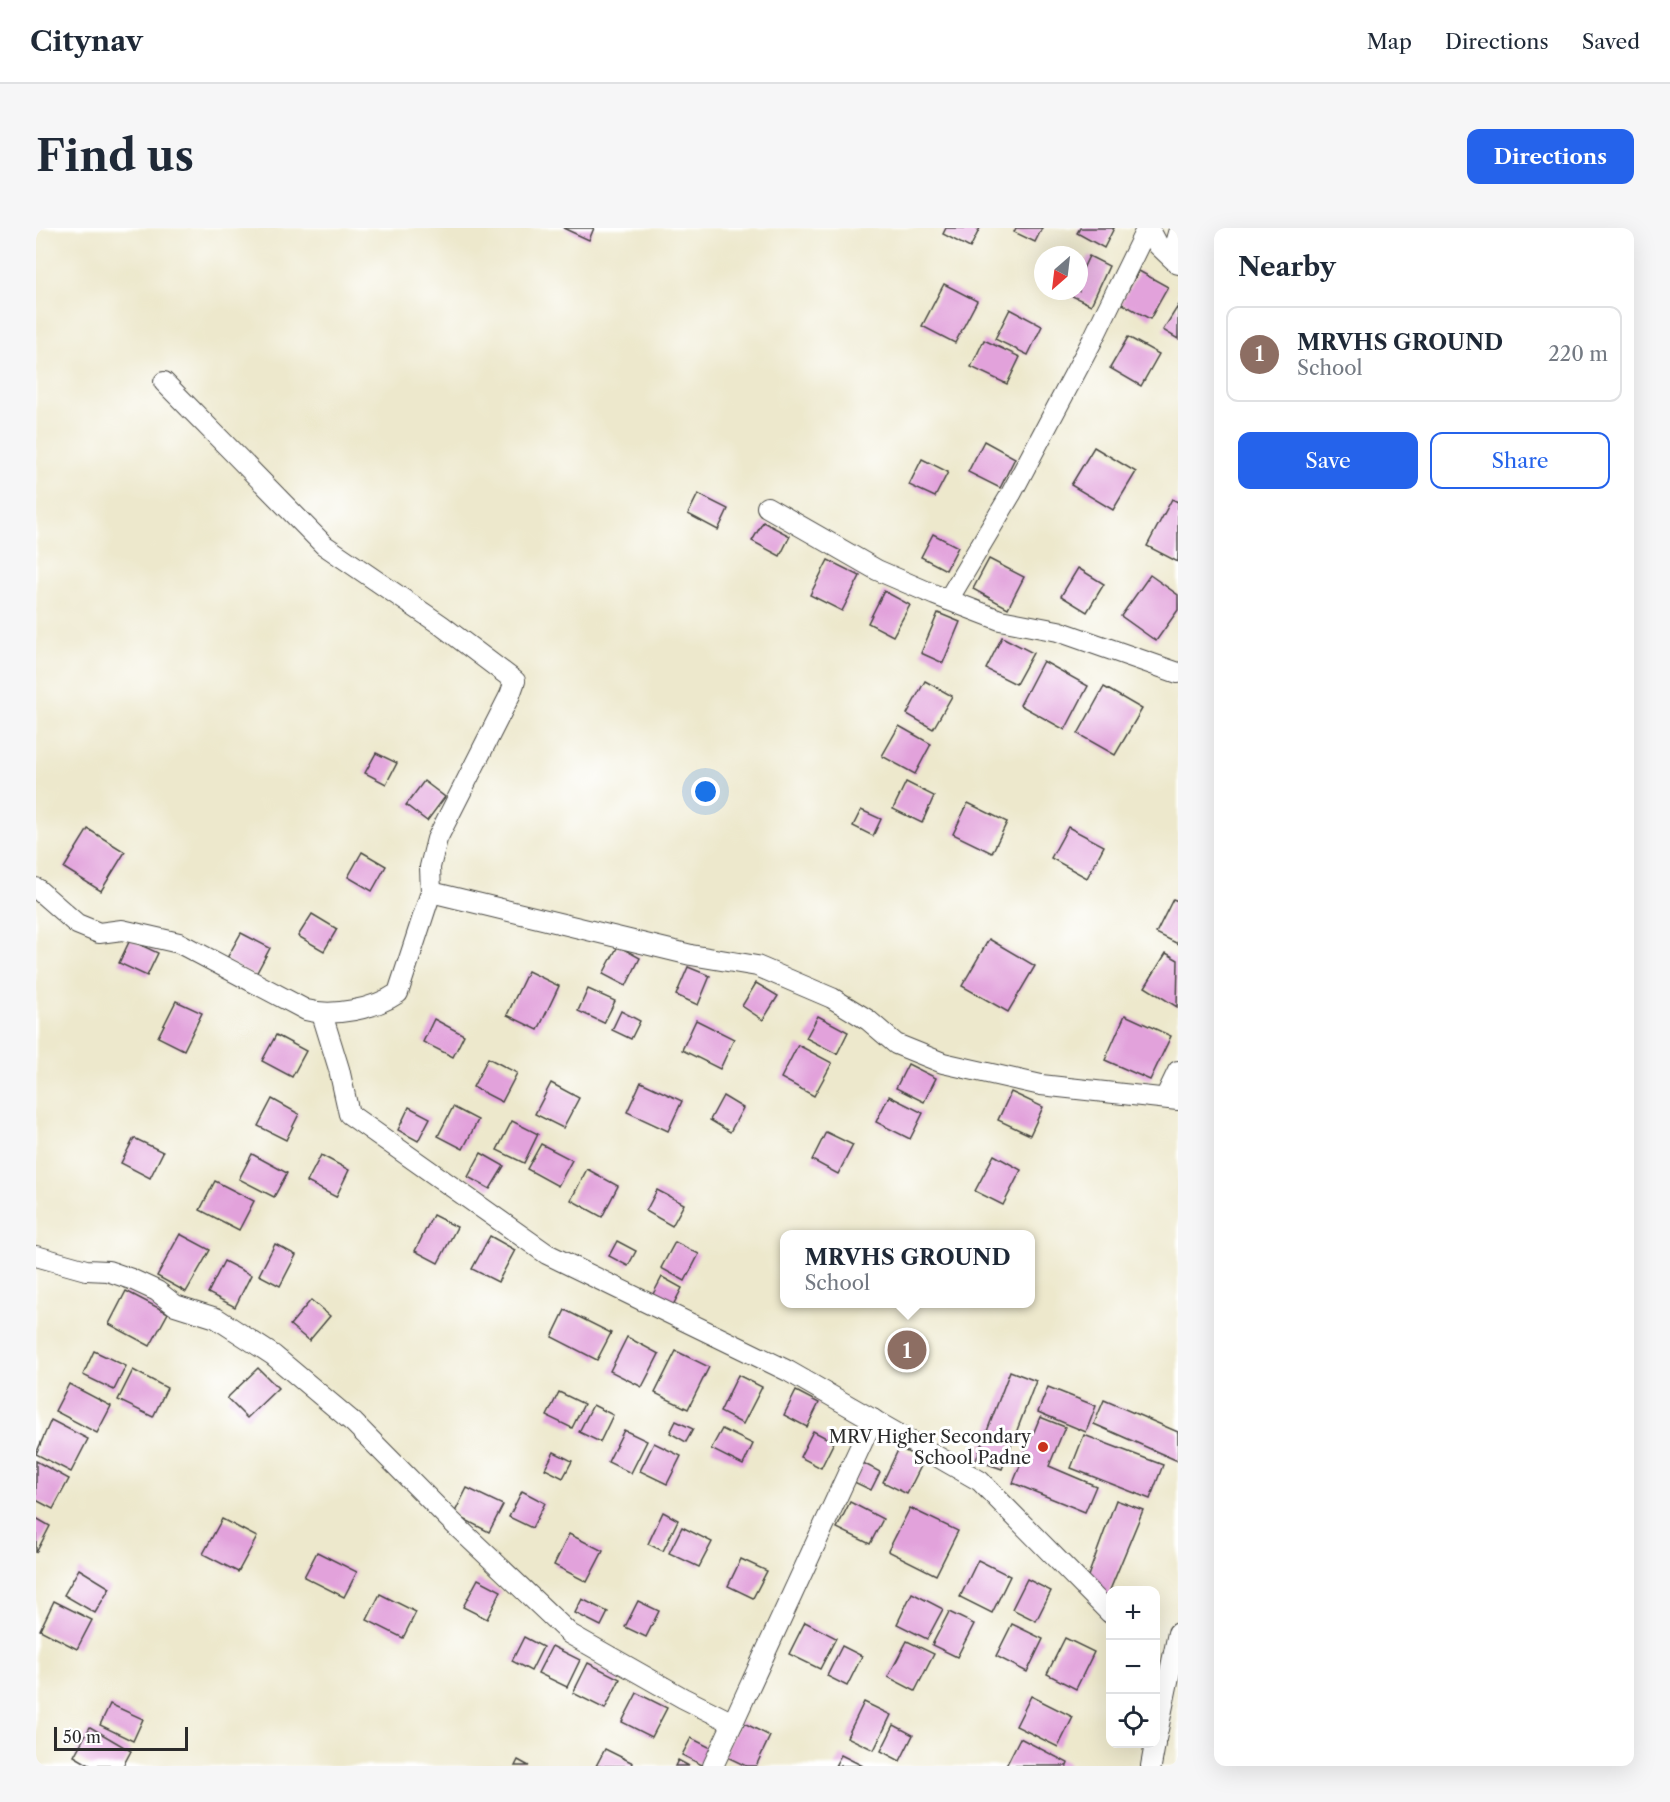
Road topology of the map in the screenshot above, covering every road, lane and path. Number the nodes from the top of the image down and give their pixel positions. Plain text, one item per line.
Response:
1 (1148, 228) edge
2 (1178, 233) edge
3 (1174, 261) edge
4 (164, 382) dead end
5 (767, 507) dead end
6 (948, 600) junction
7 (1178, 673) edge
8 (36, 888) edge
9 (431, 892) junction
10 (322, 1014) junction
11 (1178, 1071) edge
12 (1172, 1098) edge
13 (36, 1256) edge
14 (873, 1419) junction
15 (1106, 1609) edge
16 (1178, 1633) edge
17 (1162, 1665) edge
18 (1169, 1709) edge
19 (733, 1723) junction
20 (1160, 1730) edge
21 (1154, 1748) edge
22 (713, 1766) edge
23 (1151, 1766) edge

1 - 3 street
1 - 6 street
2 - 3 street
4 - 9 street
5 - 6 street
6 - 7 street
8 - 10 street
9 - 10 street
9 - 12 street
10 - 14 street
11 - 12 street
13 - 19 street
14 - 15 street
14 - 19 street
16 - 17 street
17 - 18 street
18 - 20 street
19 - 22 street
21 - 23 street

